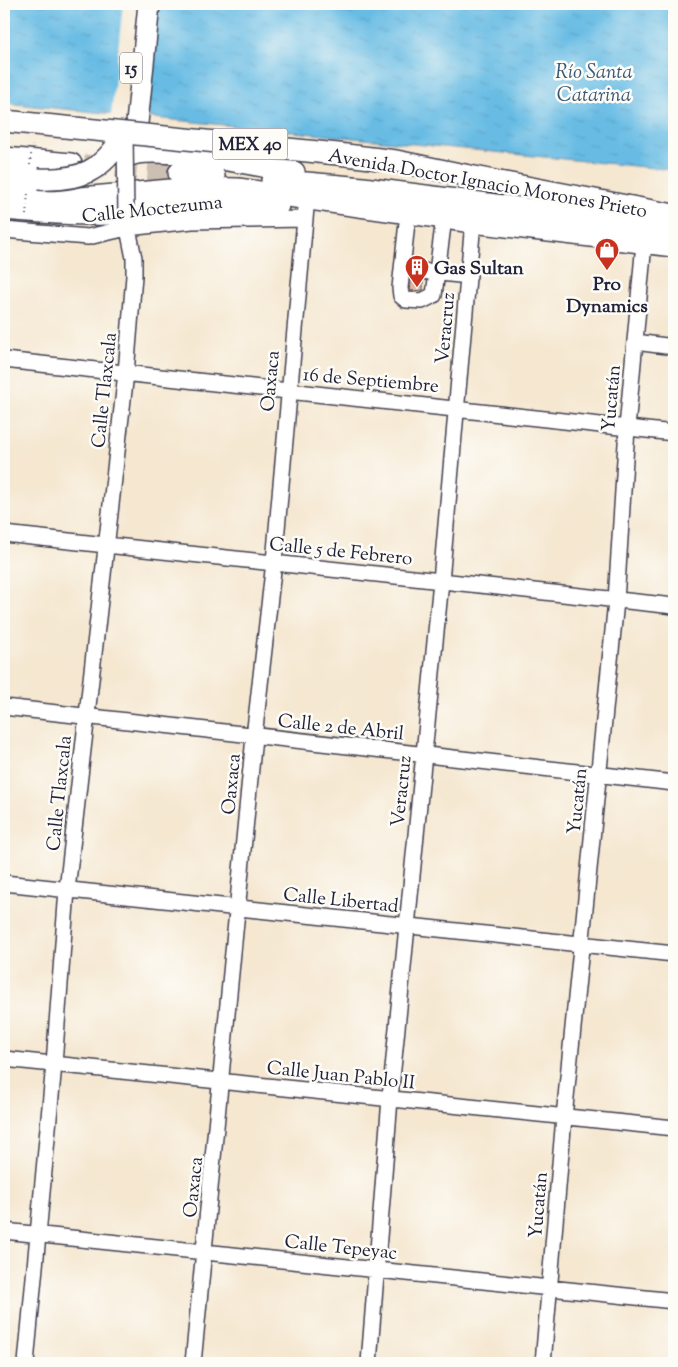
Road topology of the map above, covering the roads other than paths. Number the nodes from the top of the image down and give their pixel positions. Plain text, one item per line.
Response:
1 (137, 4) edge
2 (149, 4) edge
3 (4, 121) edge
4 (125, 133) junction
5 (147, 152) junction
6 (126, 157) junction
7 (4, 158) edge
8 (71, 164) tunnel mouth
9 (179, 173) tunnel mouth
10 (4, 174) edge
11 (359, 188) junction
12 (4, 192) edge
13 (332, 203) junction
14 (4, 209) edge
15 (306, 213) junction
16 (408, 213) junction
17 (674, 215) edge
18 (444, 218) junction
19 (473, 222) junction
20 (127, 224) junction
21 (643, 226) junction
22 (674, 228) edge
23 (4, 230) edge
24 (674, 246) edge
25 (402, 269) junction
26 (437, 272) junction
27 (468, 276) junction
28 (635, 342) junction
29 (674, 347) edge
30 (4, 360) edge
31 (126, 373) junction
32 (288, 391) junction
33 (458, 408) junction
34 (627, 428) junction
35 (674, 433) edge
36 (4, 534) edge
37 (106, 546) junction
38 (274, 562) junction
39 (441, 581) junction
40 (616, 601) junction
41 (674, 606) edge
42 (4, 707) edge
43 (87, 717) junction
44 (254, 737) junction
45 (424, 754) junction
46 (598, 775) junction
47 (674, 782) edge
48 (4, 883) edge
49 (68, 890) junction
50 (239, 908) junction
51 (407, 926) junction
52 (581, 945) junction
53 (674, 954) edge
54 (4, 1058) edge
55 (54, 1064) junction
56 (222, 1082) junction
57 (390, 1099) junction
58 (564, 1117) junction
59 (674, 1128) edge
60 (4, 1231) edge
61 (39, 1234) junction
62 (205, 1253) junction
63 (378, 1270) junction
64 (550, 1289) junction
65 (674, 1302) edge
66 (26, 1363) edge
67 (193, 1363) edge
68 (368, 1363) edge
69 (543, 1363) edge

1 - 4 highway, 15
2 - 5 highway
3 - 21 highway, Avenida Doctor Ignacio Morones Prieto / MEX 40, bridge
4 - 6 street, 15, bridge
4 - 10 highway, bridge
5 - 6 highway
5 - 11 highway
6 - 20 street, 15, bridge
7 - 8 highway
9 - 11 highway, MEX 40
11 - 21 highway, MEX 40
12 - 13 highway, Avenida Doctor Ignacio Morones Prieto / MEX 40
13 - 15 highway
13 - 16 highway, Avenida Doctor Ignacio Morones Prieto / MEX 40
14 - 15 highway
15 - 20 street, Calle Moctezuma
15 - 32 street, Oaxaca
16 - 18 highway, Avenida Doctor Ignacio Morones Prieto / MEX 40
16 - 25 street
17 - 21 highway, Avenida Doctor Ignacio Morones Prieto / MEX 40
18 - 19 highway, Avenida Doctor Ignacio Morones Prieto / MEX 40
18 - 26 street
19 - 21 highway, Avenida Doctor Ignacio Morones Prieto / MEX 40
19 - 27 street, Veracruz
20 - 23 street, Calle Moctezuma
20 - 31 street, Calle Tlaxcala
21 - 22 highway, MEX 40
21 - 24 highway, Avenida Doctor Ignacio Morones Prieto / MEX 40
21 - 28 street, Yucatán
25 - 26 street
25 - 26 street
26 - 27 street
27 - 33 street, Veracruz
28 - 29 street
28 - 34 street, Yucatán
30 - 31 street, 16 de Septiembre
31 - 32 street, 16 de Septiembre
31 - 37 street, Calle Tlaxcala
32 - 33 street, 16 de Septiembre
32 - 38 street, Oaxaca
33 - 34 street, 16 de Septiembre
33 - 39 street, Veracruz
34 - 35 street, 16 de Septiembre
34 - 40 street, Yucatán
36 - 37 street, Calle 5 de Febrero
37 - 38 street, Calle 5 de Febrero
37 - 43 street, Calle Tlaxcala
38 - 39 street, Calle 5 de Febrero
38 - 44 street, Oaxaca
39 - 40 street, Calle 5 de Febrero
39 - 45 street, Veracruz
40 - 41 street, Calle 5 de Febrero
40 - 46 street, Yucatán
42 - 43 street, Calle 2 de Abril
43 - 44 street, Calle 2 de Abril
43 - 49 street, Calle Tlaxcala
44 - 45 street, Calle 2 de Abril
44 - 50 street, Oaxaca
45 - 46 street, Calle 2 de Abril
45 - 51 street, Veracruz
46 - 47 street, Calle 2 de Abril
46 - 52 street, Yucatán
48 - 49 street, Calle Libertad
49 - 50 street, Calle Libertad
49 - 55 street, Calle Tlaxcala
50 - 51 street, Calle Libertad
50 - 56 street, Oaxaca
51 - 52 street, Calle Libertad
51 - 57 street, Veracruz
52 - 53 street, Calle Libertad
52 - 58 street, Yucatán
54 - 55 street, Calle Juan Pablo II
55 - 56 street, Calle Juan Pablo II
55 - 61 street, Calle Tlaxcala
56 - 57 street, Calle Juan Pablo II
56 - 62 street, Oaxaca
57 - 58 street, Calle Juan Pablo II
57 - 63 street, Veracruz
58 - 59 street, Calle Juan Pablo II
58 - 64 street, Yucatán
60 - 61 street, Calle Tepeyac
61 - 62 street, Calle Tepeyac
61 - 66 street, Calle Tlaxcala
62 - 63 street, Calle Tepeyac
62 - 67 street, Oaxaca
63 - 64 street, Calle Tepeyac
63 - 68 street, Veracruz
64 - 65 street, Calle Tepeyac
64 - 69 street, Yucatán

